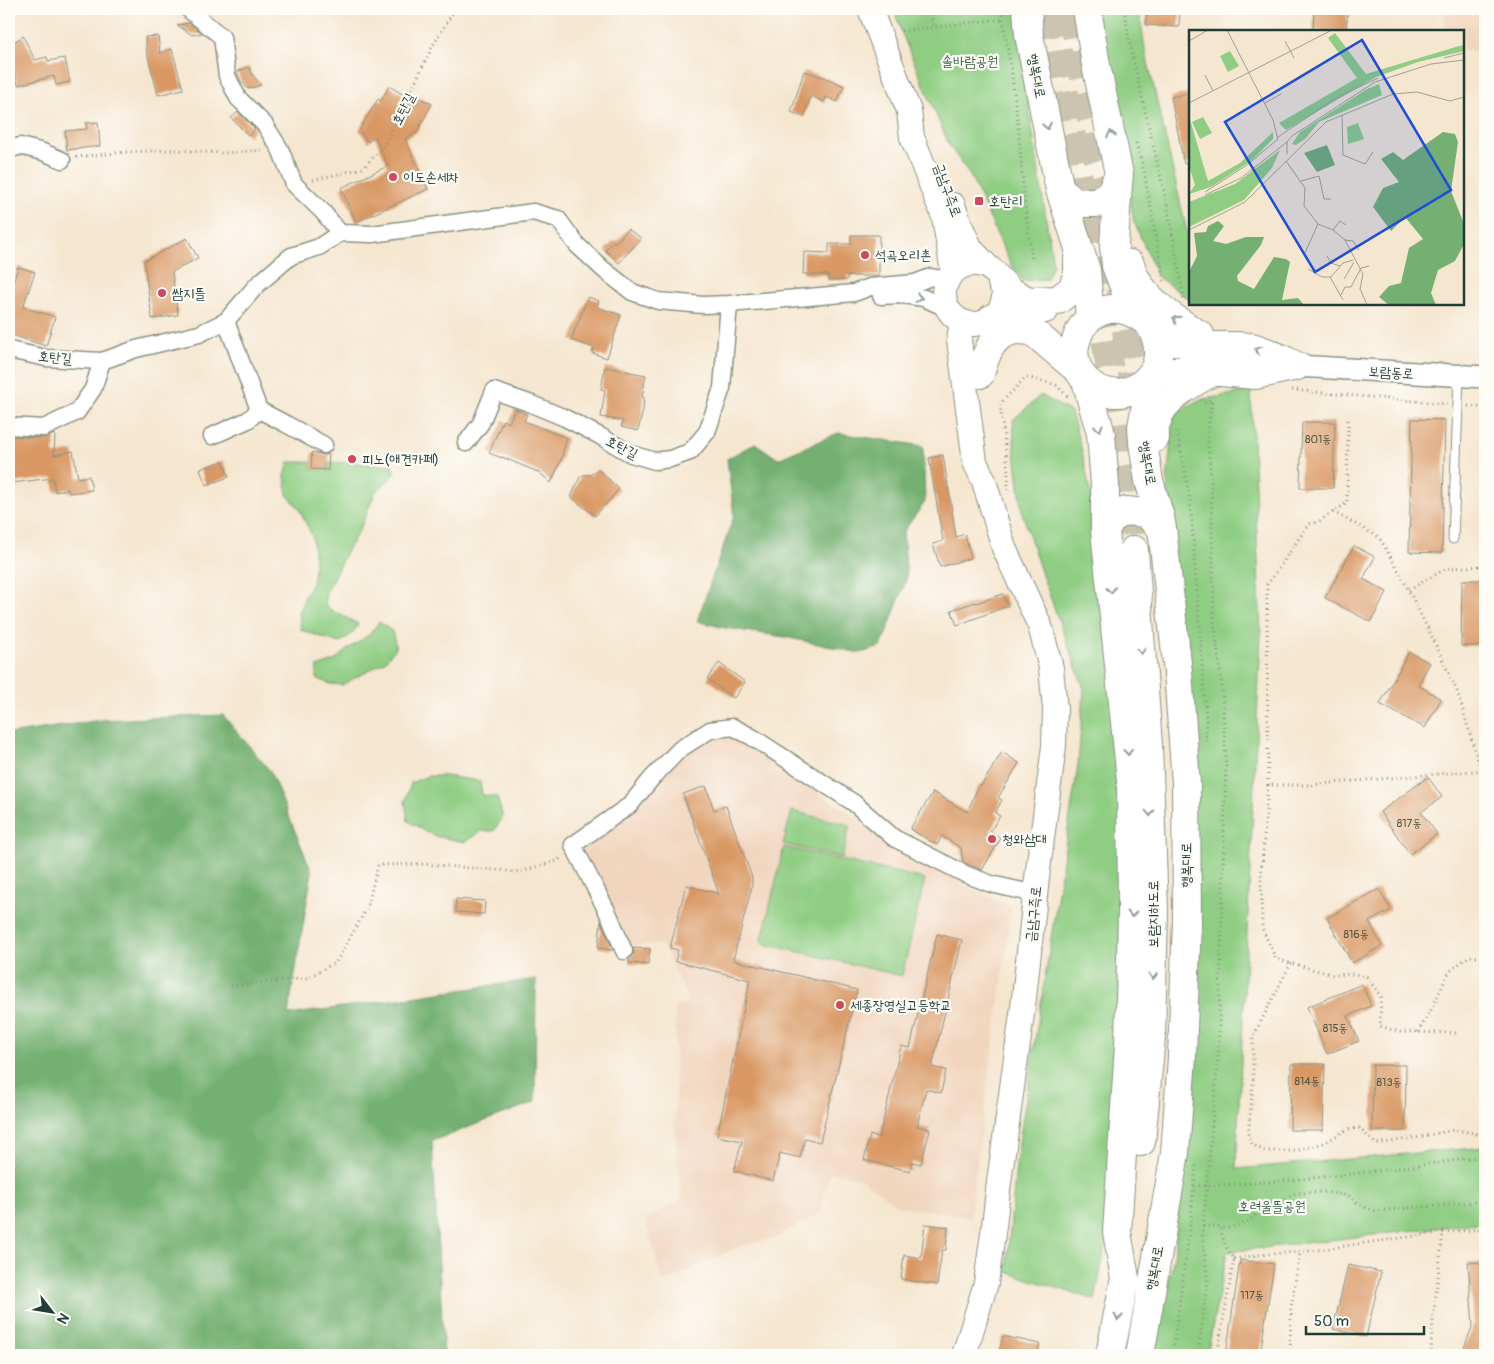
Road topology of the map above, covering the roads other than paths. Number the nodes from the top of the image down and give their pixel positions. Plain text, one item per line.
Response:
1 (188, 9) edge
2 (870, 9) edge
3 (1087, 9) edge
4 (1015, 14) edge
5 (909, 111) junction
6 (9, 150) edge
7 (62, 160) road end
8 (1119, 174) junction
9 (1060, 190) junction
10 (340, 233) junction
11 (1077, 239) junction
12 (950, 276) junction
13 (996, 276) junction
14 (854, 294) junction
15 (1028, 301) junction
16 (729, 304) junction
17 (955, 315) junction
18 (1090, 318) junction
19 (991, 319) junction
20 (226, 320) junction
21 (1145, 320) junction
22 (1032, 331) junction
23 (9, 350) edge
24 (1216, 358) junction
25 (102, 361) junction
26 (980, 374) junction
27 (1082, 375) junction
28 (1151, 375) junction
29 (1459, 376) junction
30 (1485, 377) edge
31 (1293, 378) joint
32 (258, 410) junction
33 (9, 426) edge
34 (212, 436) dead end
35 (466, 443) dead end
36 (324, 445) dead end
37 (984, 481) junction
38 (1105, 531) junction
39 (1153, 537) junction
40 (1453, 539) dead end
41 (1035, 894) junction
42 (624, 951) dead end
43 (1125, 1278) junction
44 (964, 1355) edge
45 (1110, 1355) edge
46 (1140, 1355) edge

1 - 10 street
2 - 5 main road, 금남구즉로
8 -> 3 highway
4 -> 9 highway, 행복대로
5 - 12 main road, 금남구즉로
5 - 13 main road, 금남구즉로
6 - 7 street
8 - 9 highway
8 - 21 highway
24 -> 8 highway
9 - 11 highway, 행복대로
10 - 16 street
10 - 20 street, 호탄길
11 - 15 highway
11 - 18 highway, 행복대로
12 - 13 main road
12 - 14 street
12 - 17 main road
13 - 15 highway
13 - 19 main road
14 - 16 street
14 -> 17 street
15 - 18 highway
16 - 35 street, 호탄길
17 - 19 main road
17 - 37 main road, 금남구즉로
18 - 21 highway
18 - 27 highway
19 - 22 highway
19 - 26 main road
20 - 25 street, 호탄길
20 - 32 street
21 - 24 highway
21 - 28 highway
22 - 26 highway
22 - 27 highway
23 - 25 street, 호탄길
24 - 28 highway
24 - 31 highway
24 - 39 highway
25 - 33 street
26 - 37 main road
27 - 28 highway
27 -> 38 highway, 행복대로
28 - 39 highway, 행복대로
29 - 30 street, 보람동로
29 - 31 street, 보람동로
29 - 40 lane
32 - 34 street
32 - 36 street
37 - 41 main road, 금남구즉로
38 - 39 highway
38 -> 43 highway, 행복대로
39 -> 43 highway, 보람지하도로
39 - 46 highway, 행복대로
41 - 42 street
41 - 44 main road, 금남구즉로
43 -> 45 highway, 행복대로

